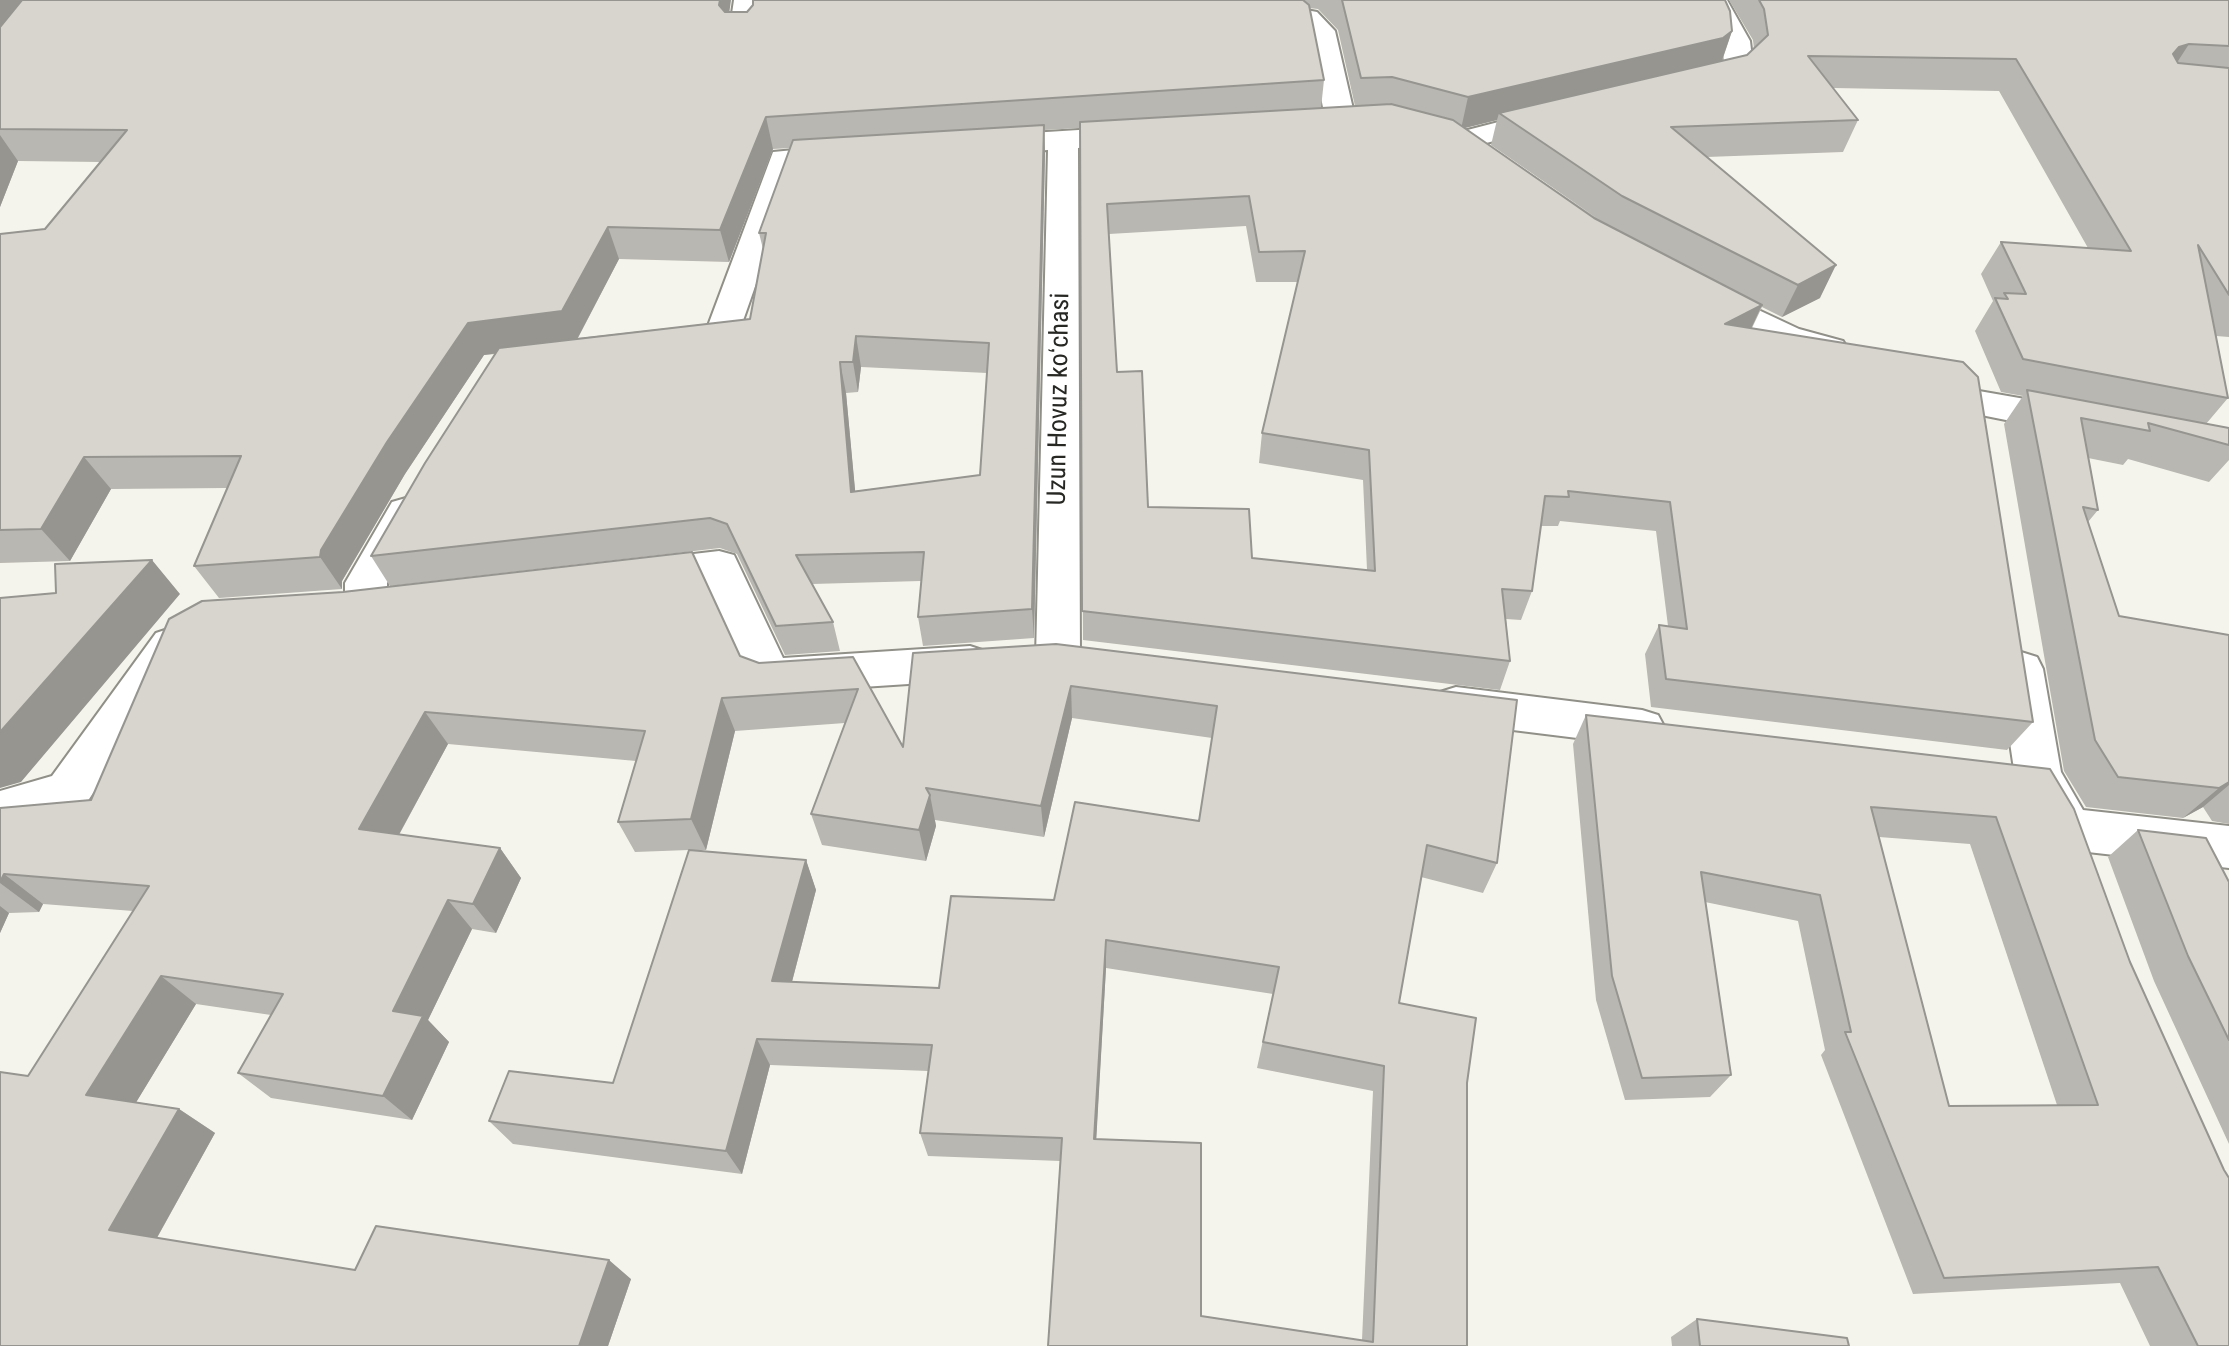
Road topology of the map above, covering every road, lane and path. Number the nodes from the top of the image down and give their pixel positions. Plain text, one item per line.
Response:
1 (747, 0) edge
2 (1207, 0) edge
3 (1714, 0) edge
4 (743, 34) edge
5 (1661, 92) edge
6 (1584, 110) edge
7 (1341, 123) edge
8 (1171, 133) edge
9 (1063, 140) junction
10 (954, 147) edge
11 (877, 152) edge
12 (1497, 168) edge
13 (1677, 281) edge
14 (641, 349) edge
15 (1869, 354) edge
16 (1973, 405) edge
17 (2109, 428) edge
18 (422, 486) edge
19 (596, 581) edge
20 (412, 602) edge
21 (366, 607) junction
22 (322, 610) edge
23 (210, 623) edge
24 (2015, 636) edge
25 (1031, 659) junction
26 (1104, 663) edge
27 (1415, 701) edge
28 (1679, 732) edge
29 (1990, 770) edge
30 (2038, 776) junction
31 (0, 811) edge
32 (2229, 847) edge

1 - 4 street
2 - 7 street
3 - 5 street
6 - 12 street
8 - 9 street
9 - 10 street
9 - 25 street, Uzun Hovuz koʻchasi
11 - 14 street
13 - 15 street
16 - 17 street
18 - 21 street
19 - 25 street
20 - 21 street
21 - 22 street
23 - 31 street
24 - 30 street
25 - 26 street
27 - 28 street
29 - 30 street
30 - 32 street

